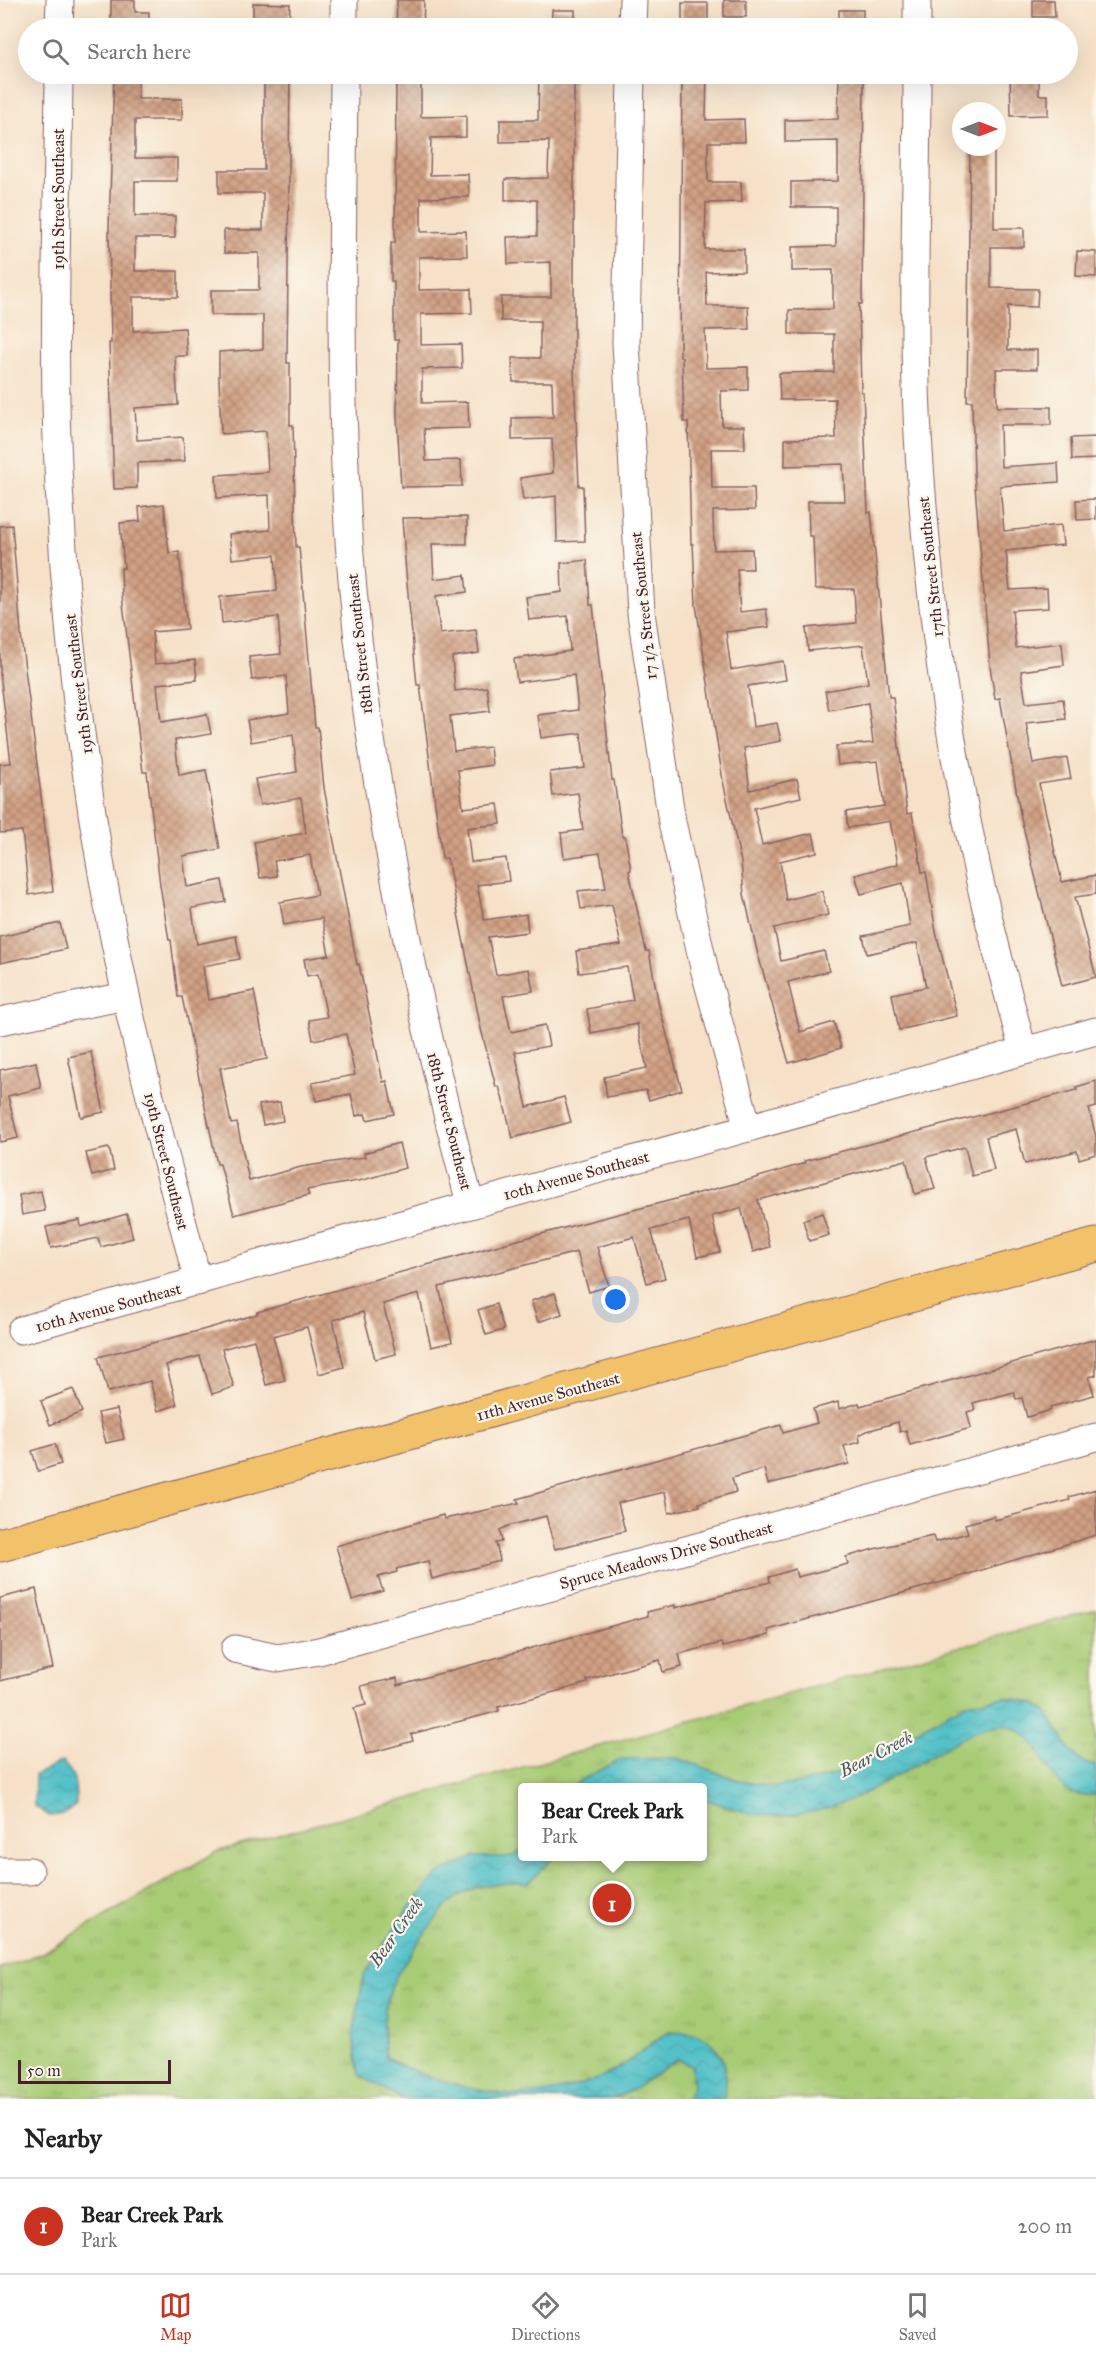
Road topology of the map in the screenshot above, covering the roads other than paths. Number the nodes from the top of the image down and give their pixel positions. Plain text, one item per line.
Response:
1 (60, 0) edge
2 (344, 0) edge
3 (633, 0) edge
4 (916, 0) edge
5 (60, 18) edge
6 (344, 18) edge
7 (632, 18) edge
8 (916, 18) edge
9 (59, 84) edge
10 (344, 84) edge
11 (631, 84) edge
12 (917, 84) edge
13 (126, 996) junction
14 (0, 1021) edge
15 (1096, 1031) edge
16 (1023, 1051) junction
17 (748, 1128) junction
18 (470, 1203) junction
19 (1096, 1245) edge
20 (198, 1282) junction
21 (21, 1330) dead end
22 (1096, 1437) edge
23 (0, 1545) edge
24 (235, 1649) dead end
25 (0, 1871) edge
26 (30, 1871) dead end

1 - 5 street
2 - 6 street
3 - 7 street
4 - 8 street
9 - 13 street, 19th Street Southeast
10 - 18 street, 18th Street Southeast
11 - 17 street, 17 1/2 Street Southeast
12 - 16 street, 17th Street Southeast
13 - 14 street
13 - 20 street, 19th Street Southeast
15 - 16 street, 10th Avenue Southeast
16 - 17 street, 10th Avenue Southeast
17 - 18 street, 10th Avenue Southeast
18 - 20 street, 10th Avenue Southeast
19 - 23 main road, 11th Avenue Southeast
20 - 21 street, 10th Avenue Southeast
22 - 24 street, Spruce Meadows Drive Southeast
25 - 26 street

